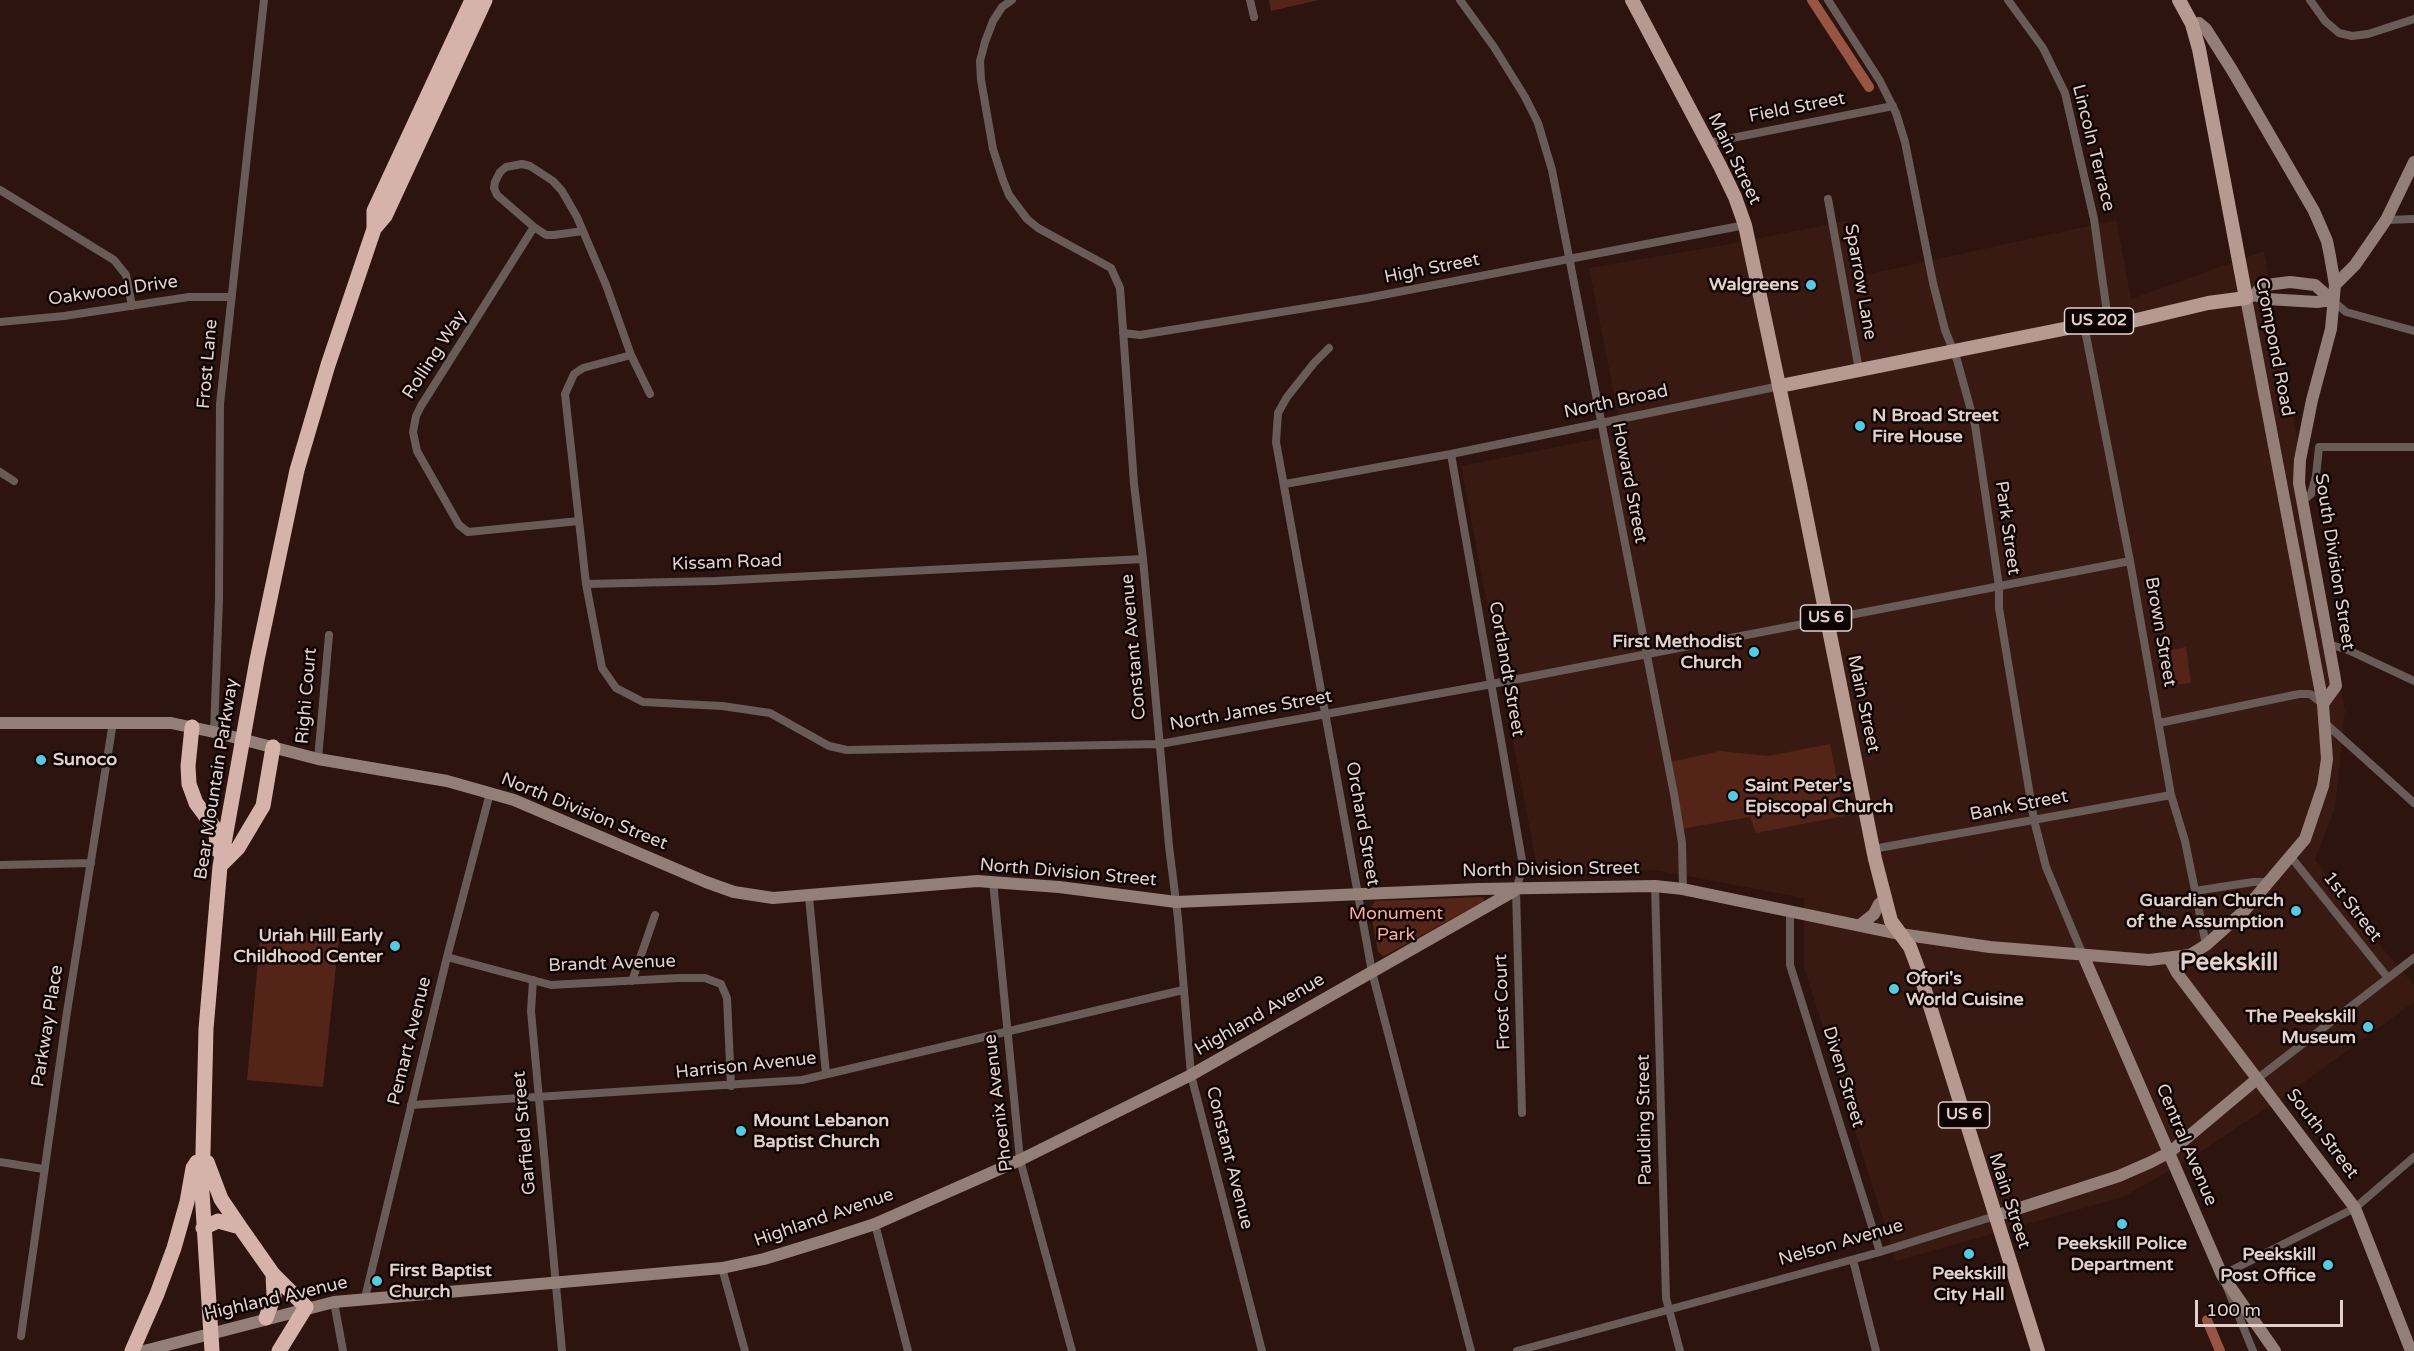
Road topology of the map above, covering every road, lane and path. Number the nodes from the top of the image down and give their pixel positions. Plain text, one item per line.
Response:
1 (264, 0) edge
2 (472, 0) edge
3 (485, 0) edge
4 (1012, 0) edge
5 (1250, 0) edge
6 (1460, 0) edge
7 (1632, 0) edge
8 (1828, 0) edge
9 (2008, 0) edge
10 (2179, 0) edge
11 (2310, 0) edge
12 (1254, 17) dead end
13 (2414, 19) edge
14 (2192, 24) junction
15 (1893, 106) junction
16 (1707, 143) junction
17 (2414, 162) edge
18 (0, 190) edge
19 (1828, 199) dead end
20 (2414, 219) edge
21 (2386, 220) junction
22 (1745, 225) junction
23 (534, 227) junction
24 (374, 229) junction
25 (583, 231) junction
26 (1568, 258) junction
27 (2335, 285) junction
28 (230, 297) junction
29 (2250, 297) junction
30 (2332, 300) junction
31 (132, 306) junction
32 (2108, 320) junction
33 (0, 322) edge
34 (2084, 324) junction
35 (2414, 331) edge
36 (1123, 333) junction
37 (1329, 348) dead end
38 (1953, 352) junction
39 (631, 355) junction
40 (1858, 370) junction
41 (1779, 386) junction
42 (651, 394) dead end
43 (1601, 424) junction
44 (2414, 447) edge
45 (1451, 454) junction
46 (0, 472) edge
47 (14, 481) dead end
48 (1285, 484) junction
49 (2302, 501) junction
50 (579, 521) junction
51 (1143, 559) junction
52 (2130, 561) junction
53 (586, 584) junction
54 (1999, 586) junction
55 (1827, 620) junction
56 (329, 635) dead end
57 (2328, 644) junction
58 (1646, 655) junction
59 (2414, 681) edge
60 (1492, 684) junction
61 (2323, 704) junction
62 (1327, 715) junction
63 (113, 722) junction
64 (0, 723) edge
65 (2159, 723) junction
66 (2325, 723) junction
67 (192, 727) junction
68 (214, 732) junction
69 (1160, 744) junction
70 (273, 747) junction
71 (318, 759) junction
72 (235, 783) junction
73 (490, 793) junction
74 (2171, 795) junction
75 (2414, 803) edge
76 (199, 808) junction
77 (259, 813) junction
78 (230, 816) junction
79 (2034, 820) junction
80 (1873, 849) junction
81 (2291, 857) junction
82 (91, 863) junction
83 (0, 865) edge
84 (220, 866) junction
85 (993, 882) junction
86 (2270, 882) junction
87 (1655, 886) junction
88 (1683, 889) junction
89 (1516, 890) junction
90 (2195, 891) junction
91 (1357, 895) junction
92 (809, 897) junction
93 (1886, 898) junction
94 (1176, 902) junction
95 (1790, 910) junction
96 (655, 915) dead end
97 (1860, 925) junction
98 (1900, 934) junction
99 (2206, 945) junction
100 (2084, 955) junction
101 (447, 957) junction
102 (2169, 958) junction
103 (2414, 958) edge
104 (1372, 972) junction
105 (2388, 978) junction
106 (533, 980) junction
107 (632, 981) junction
108 (1183, 990) junction
109 (1007, 1032) junction
110 (826, 1074) junction
111 (1191, 1075) junction
112 (2257, 1079) junction
113 (731, 1086) junction
114 (539, 1098) junction
115 (411, 1105) junction
116 (1522, 1113) dead end
117 (2170, 1152) junction
118 (202, 1154) junction
119 (2414, 1157) edge
120 (1020, 1160) junction
121 (0, 1162) edge
122 (43, 1169) junction
123 (2355, 1208) junction
124 (1995, 1216) junction
125 (875, 1224) junction
126 (240, 1227) junction
127 (203, 1228) junction
128 (1880, 1252) junction
129 (1853, 1260) junction
130 (722, 1268) junction
131 (273, 1274) junction
132 (2222, 1275) junction
133 (555, 1282) junction
134 (365, 1298) junction
135 (334, 1302) junction
136 (306, 1307) junction
137 (1669, 1310) junction
138 (266, 1318) junction
139 (21, 1336) dead end
140 (132, 1351) edge
141 (144, 1351) edge
142 (212, 1351) edge
143 (279, 1351) edge
144 (343, 1351) edge
145 (562, 1351) edge
146 (745, 1351) edge
147 (908, 1351) edge
148 (1072, 1351) edge
149 (1262, 1351) edge
150 (1471, 1351) edge
151 (1517, 1351) edge
152 (1680, 1351) edge
153 (1876, 1351) edge
154 (2038, 1351) edge
155 (2253, 1351) edge
156 (2275, 1351) edge
157 (2411, 1351) edge

1 - 28 street, Frost Lane
2 - 24 highway, Bear Mountain Parkway
3 - 24 highway, Bear Mountain Parkway
4 - 36 street, Constant Avenue
5 - 12 street
6 - 26 street, Howard Street
7 - 16 main road, Main Street / US 6
8 - 15 street, Park Street
9 - 32 street, Lincoln Terrace
10 - 14 main road, Crompond Road
11 - 13 street
14 - 27 street, South Division Street
14 - 29 main road, Crompond Road
15 - 16 street, Field Street
15 - 38 street, Park Street
16 - 22 main road, Main Street / US 6
17 - 21 street
18 - 31 street
19 - 40 street, Sparrow Lane
20 - 21 street
21 - 27 street
22 - 26 street, High Street
22 - 41 main road, Main Street / US 6
23 - 25 street
23 - 25 street
23 - 50 street, Rolling Way
24 - 72 highway, Bear Mountain Parkway
25 - 39 street
26 - 36 street, High Street
26 - 43 street, Howard Street
27 - 30 street, South Division Street
28 - 31 street, Oakwood Drive
28 - 68 street, Frost Lane
29 - 30 street
29 - 30 street
29 - 32 main road, US 202
29 - 61 street, Crompond Road
30 - 35 street
30 - 49 street, South Division Street
31 - 33 street, Oakwood Drive
32 - 34 main road, US 202
34 - 38 main road, US 202
34 - 52 street, Brown Street
36 - 51 street, Constant Avenue
37 - 48 street, Orchard Street
38 - 40 main road, North Broad / US 202
38 - 54 street, Park Street
39 - 42 street
39 - 50 street
40 - 41 main road, North Broad / US 202
41 - 43 street, North Broad
41 - 55 main road, Main Street / US 6
43 - 45 street, North Broad
43 - 58 street, Howard Street
44 - 49 street
45 - 48 street, North Broad
45 - 60 street, Cortlandt Street
46 - 47 street
48 - 62 street, Orchard Street
49 - 57 street, South Division Street
50 - 53 street
51 - 53 street, Kissam Road
51 - 69 street, Constant Avenue
52 - 54 street, North James Street
52 - 65 street, Brown Street
53 - 69 street, North James Street
54 - 55 street, North James Street
54 - 79 street, Park Street
55 - 58 street, North James Street
55 - 80 main road, Main Street / US 6
56 - 71 street, Righi Court
57 - 59 street
57 - 61 street, South Division Street
58 - 60 street, North James Street
58 - 88 street, Howard Street
60 - 62 street, North James Street
60 - 89 street, Cortlandt Street
61 - 65 street
61 - 66 street
62 - 69 street, North James Street
62 - 91 street, Orchard Street
63 - 64 street, North Division Street
63 - 67 street, North Division Street
63 - 82 street, Parkway Place
65 - 74 street, Brown Street
66 - 75 street
66 - 81 street
67 - 68 street, North Division Street
67 - 76 highway
68 - 70 street, North Division Street
69 - 94 street, Constant Avenue
70 - 71 street, North Division Street
70 - 77 highway
71 - 73 street, North Division Street
72 - 76 highway
72 - 78 highway, Bear Mountain Parkway
73 - 92 street, North Division Street
73 - 101 street, Pemart Avenue
74 - 79 street, Bank Street
74 - 90 street, Brown Street
76 - 84 highway
77 - 78 highway
77 - 84 highway
78 - 84 highway, Bear Mountain Parkway
79 - 80 street, Bank Street
79 - 100 street, Park Street
80 - 93 main road, Main Street / US 6
81 - 86 street
81 - 105 street, 1st Street
82 - 83 street
82 - 122 street, Parkway Place
84 - 118 highway, Bear Mountain Parkway
85 - 92 street, North Division Street
85 - 94 street, North Division Street
85 - 109 street, Phoenix Avenue
86 - 90 street
86 - 99 street
87 - 88 street, North Division Street
87 - 89 street, North Division Street
87 - 137 street, Paulding Street
88 - 95 street, North Division Street
89 - 91 street, North Division Street
89 - 104 street, Highland Avenue
89 - 116 street, Frost Court
90 - 99 street, Brown Street
91 - 94 street, North Division Street
91 - 104 street, Orchard Street
92 - 110 street
93 - 97 street
93 - 98 main road, Main Street / US 6
94 - 108 street, Constant Avenue
95 - 97 street, North Division Street
95 - 128 street, Diven Street
96 - 107 street
97 - 98 street, North Division Street
98 - 100 street, North Division Street
98 - 124 main road, Main Street / US 6
99 - 102 street
100 - 102 street
100 - 117 street, Central Avenue
101 - 106 street, Brandt Avenue
101 - 115 street, Pemart Avenue
102 - 112 street, South Street
103 - 105 street
104 - 111 street, Highland Avenue
104 - 150 street, Orchard Street
105 - 112 street
106 - 107 street, Brandt Avenue
106 - 114 street, Garfield Street
107 - 113 street, Brandt Avenue
108 - 109 street, Harrison Avenue
108 - 111 street, Constant Avenue
109 - 110 street, Harrison Avenue
109 - 120 street, Phoenix Avenue
110 - 113 street, Harrison Avenue
111 - 120 street, Highland Avenue
111 - 149 street, Constant Avenue
112 - 117 street, Nelson Avenue
112 - 123 street, South Street
113 - 114 street, Harrison Avenue
114 - 115 street, Harrison Avenue
114 - 133 street, Garfield Street
115 - 134 street, Pemart Avenue
117 - 124 street, Nelson Avenue
117 - 132 street, Central Avenue
118 - 126 highway
118 - 127 highway, Bear Mountain Parkway
118 - 140 highway
119 - 123 street
120 - 125 street, Highland Avenue
120 - 148 street, Phoenix Avenue
121 - 122 street
122 - 139 street, Parkway Place
123 - 132 street
123 - 157 street, South Street
124 - 128 street, Nelson Avenue
124 - 154 main road, Main Street / US 6
125 - 130 street, Highland Avenue
125 - 147 street
126 - 127 highway
126 - 131 highway
127 - 142 highway, Bear Mountain Parkway
128 - 129 street, Nelson Avenue
129 - 137 street, Nelson Avenue
129 - 153 street
130 - 133 street, Highland Avenue
130 - 146 street
131 - 136 highway
131 - 138 highway
132 - 155 street, Central Avenue
132 - 156 street
133 - 134 street, Highland Avenue
133 - 145 street, Garfield Street
134 - 135 street, Highland Avenue
135 - 136 street, Highland Avenue
135 - 144 street
136 - 138 street, Highland Avenue
136 - 143 highway
137 - 151 street, Nelson Avenue
137 - 152 street, Paulding Street
138 - 141 street, Highland Avenue

